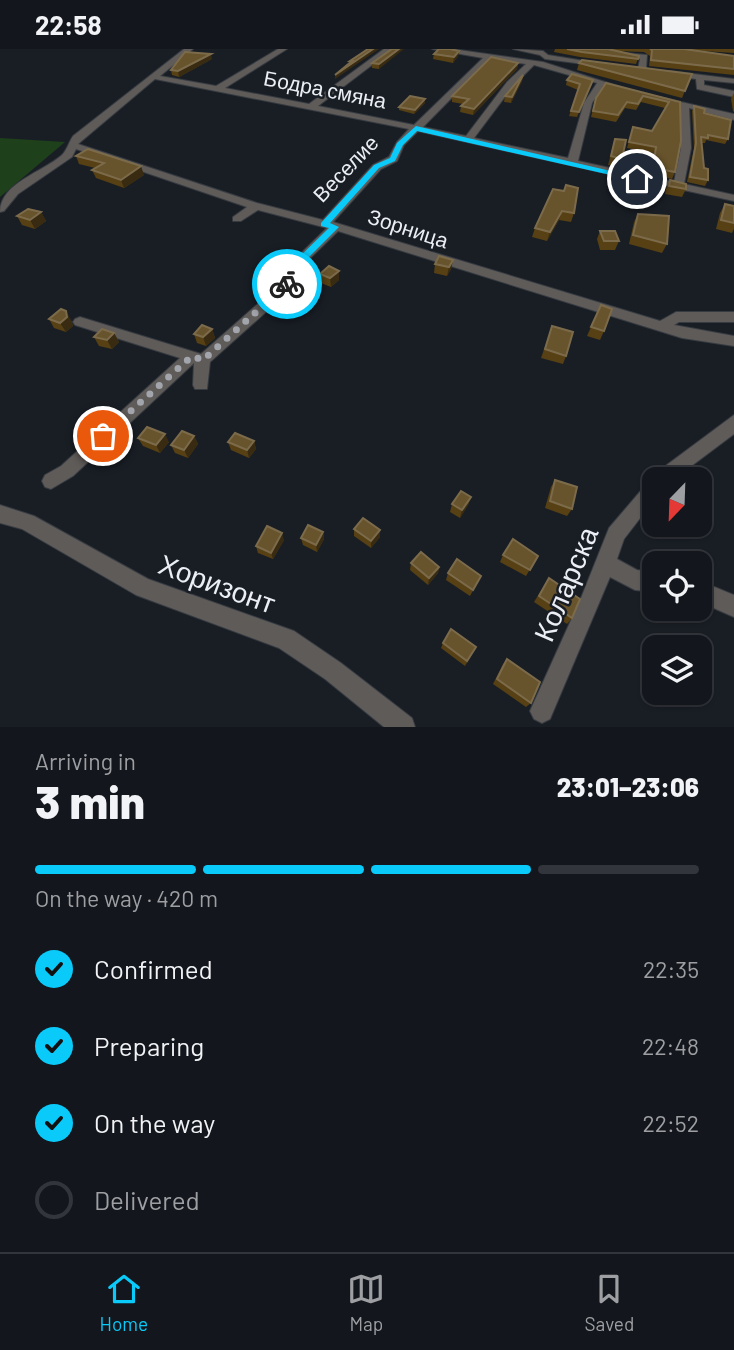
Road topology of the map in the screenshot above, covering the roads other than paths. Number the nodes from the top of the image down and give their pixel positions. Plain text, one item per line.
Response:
1 (188, 49) edge
2 (283, 49) edge
3 (389, 49) edge
4 (436, 49) edge
5 (517, 49) edge
6 (587, 49) edge
7 (449, 50) edge
8 (489, 57) junction
9 (546, 57) edge
10 (533, 62) junction
11 (610, 65) edge
12 (631, 68) edge
13 (642, 69) junction
14 (155, 77) junction
15 (700, 77) junction
16 (734, 81) edge
17 (601, 83) junction
18 (219, 88) junction
19 (639, 94) edge
20 (734, 94) edge
21 (651, 96) edge
22 (684, 105) junction
23 (311, 107) junction
24 (734, 117) edge
25 (416, 128) junction
26 (467, 141) junction
27 (73, 145) junction
28 (572, 163) junction
29 (637, 179) junction
30 (678, 186) junction
31 (734, 198) edge
32 (635, 200) dead end
33 (256, 206) junction
34 (0, 209) edge
35 (237, 219) dead end
36 (330, 226) junction
37 (734, 317) edge
38 (80, 322) dead end
39 (663, 326) junction
40 (734, 341) edge
41 (197, 358) junction
42 (201, 385) dead end
43 (734, 422) edge
44 (675, 467) edge
45 (51, 481) dead end
46 (642, 502) edge
47 (0, 514) edge
48 (604, 563) junction
49 (642, 581) edge
50 (712, 596) edge
51 (734, 606) edge
52 (542, 711) dead end
53 (403, 727) edge

1 - 14 street
2 - 18 street
3 - 23 street
4 - 7 street
5 - 9 street
6 - 13 street
7 - 8 street
8 - 10 street
8 - 25 street, Веселие
9 - 10 street
9 - 11 street
9 - 17 street
10 - 26 street
12 - 13 street
13 - 15 street
14 - 18 street, Бодра смяна
14 - 27 street
15 - 16 street
15 - 20 street
17 - 19 street
17 - 28 street
18 - 23 street, Бодра смяна
21 - 22 street
22 - 24 street
22 - 30 street
23 - 25 street, Бодра смяна
25 - 26 street, Бодра смяна
25 - 36 street, Веселие
26 - 28 street, Бодра смяна
27 - 33 street, Зорница
27 - 34 street
28 - 29 street, Бодра смяна
29 - 30 street, Бодра смяна
29 - 32 street
30 - 31 street, Бодра смяна
33 - 35 street
33 - 36 street, Зорница
36 - 39 street, Зорница
36 - 41 street, Веселие
37 - 39 street
38 - 41 street
39 - 40 street, Зорница
41 - 42 street
41 - 45 street, Веселие
43 - 44 street
46 - 48 street, Коларска
47 - 53 street, Хоризонт
48 - 49 street
48 - 52 street, Коларска
50 - 51 street

